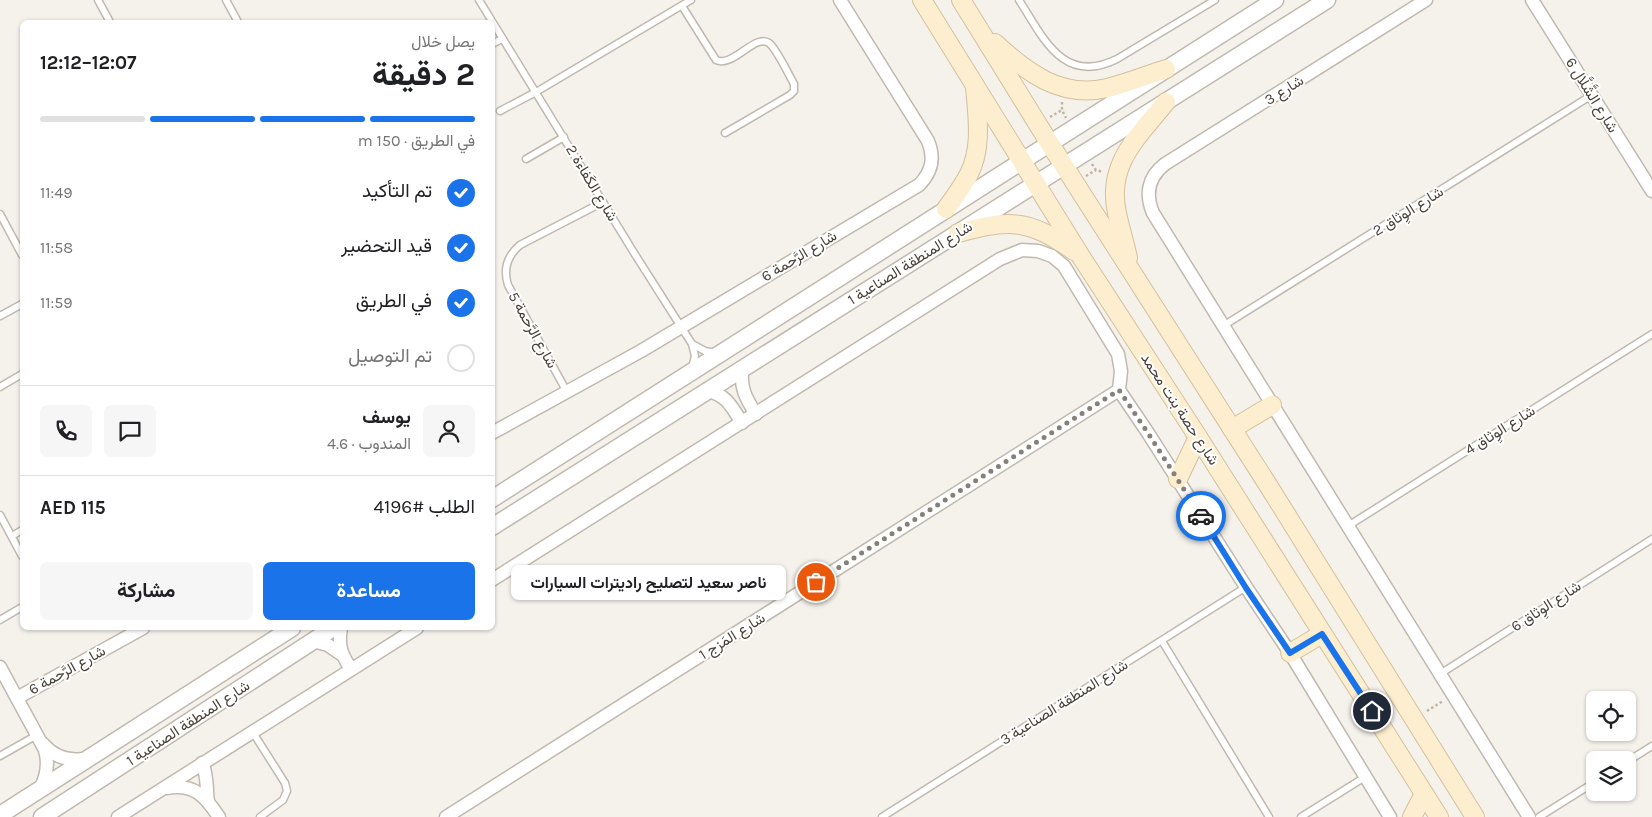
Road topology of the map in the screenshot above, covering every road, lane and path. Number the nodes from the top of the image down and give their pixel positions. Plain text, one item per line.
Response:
1 (98, 0) edge
2 (226, 0) edge
3 (479, 0) edge
4 (692, 0) edge
5 (840, 0) edge
6 (922, 0) edge
7 (961, 0) edge
8 (1020, 0) edge
9 (1215, 0) edge
10 (1250, 0) edge
11 (1275, 0) edge
12 (1327, 0) edge
13 (1426, 0) edge
14 (1532, 0) edge
15 (682, 6) junction
16 (109, 20) edge
17 (237, 20) edge
18 (491, 20) edge
19 (1244, 20) junction
20 (495, 27) edge
21 (978, 28) junction
22 (502, 39) junction
23 (495, 42) edge
24 (1166, 69) junction
25 (975, 83) junction
26 (536, 92) junction
27 (1592, 95) junction
28 (1166, 102) junction
29 (500, 111) dead end
30 (725, 133) dead end
31 (564, 137) junction
32 (1050, 144) junction
33 (526, 159) dead end
34 (1023, 161) junction
35 (1064, 167) junction
36 (1096, 170) dead end
37 (1074, 182) junction
38 (1037, 184) junction
39 (1650, 184) edge
40 (603, 202) junction
41 (946, 209) junction
42 (0, 214) edge
43 (958, 233) junction
44 (20, 251) edge
45 (1080, 255) junction
46 (1130, 269) junction
47 (20, 305) edge
48 (0, 316) edge
49 (1224, 326) junction
50 (681, 327) junction
51 (1652, 334) edge
52 (692, 344) junction
53 (720, 354) junction
54 (743, 368) junction
55 (689, 374) junction
56 (20, 375) edge
57 (0, 387) edge
58 (1119, 390) junction
59 (707, 391) junction
60 (567, 392) junction
61 (1272, 405) junction
62 (756, 414) junction
63 (742, 422) junction
64 (1232, 429) junction
65 (495, 432) edge
66 (593, 435) junction
67 (1198, 437) junction
68 (584, 469) junction
69 (1178, 480) junction
70 (495, 497) edge
71 (0, 515) edge
72 (495, 524) edge
73 (1348, 526) junction
74 (20, 531) edge
75 (12, 536) junction
76 (1652, 539) edge
77 (20, 552) edge
78 (495, 578) edge
79 (1246, 588) junction
80 (20, 608) edge
81 (0, 620) edge
82 (139, 630) edge
83 (289, 630) edge
84 (330, 630) edge
85 (341, 630) edge
86 (414, 630) edge
87 (1322, 634) junction
88 (313, 641) junction
89 (1162, 641) junction
90 (1290, 653) junction
91 (341, 654) junction
92 (0, 667) edge
93 (351, 669) junction
94 (1440, 674) junction
95 (17, 698) junction
96 (252, 732) junction
97 (40, 739) junction
98 (1652, 746) edge
99 (0, 756) edge
100 (1636, 756) edge
101 (88, 758) junction
102 (202, 763) junction
103 (1365, 777) junction
104 (164, 788) junction
105 (1586, 788) edge
106 (40, 789) junction
107 (1424, 794) junction
108 (208, 801) junction
109 (0, 815) edge
110 (42, 817) edge
111 (118, 817) edge
112 (219, 817) edge
113 (260, 817) edge
114 (446, 817) edge
115 (882, 817) edge
116 (1269, 817) edge
117 (1302, 817) edge
118 (1390, 817) edge
119 (1412, 817) edge
120 (1439, 817) edge
121 (1475, 817) edge
122 (1529, 817) edge
123 (1540, 817) edge

1 - 16 lane
2 - 17 lane
3 - 18 lane, شارع الكَفاءة 2
4 - 15 lane
5 - 50 street, شارع الرَّحمة 6
6 - 25 main road, شارع حصة بنت محمد
7 - 21 main road
8 - 9 lane
10 - 19 street
11 - 19 street, شارع المنطقة الصناعية 1
12 - 28 street, شارع المنطقة الصناعية 1
13 - 49 street, شارع 3
14 - 27 street, شارع الشَّلَّال 6
15 - 26 lane
15 - 30 lane
19 - 24 street, شارع المنطقة الصناعية 1
20 - 22 lane, شارع الكَفاءة 2
21 - 24 main road
21 - 32 main road
22 - 23 lane
22 - 26 lane, شارع الكَفاءة 2
24 - 32 street, شارع المنطقة الصناعية 1
25 - 34 main road, شارع حصة بنت محمد
25 - 41 main road
26 - 29 lane
26 - 31 lane, شارع الكَفاءة 2
27 - 39 street, شارع الشَّلَّال 6
27 - 49 lane, شارع الوِثاق 2
28 - 35 street, شارع المنطقة الصناعية 1
28 - 46 main road
31 - 33 lane
31 - 40 lane, شارع الكَفاءة 2
32 - 34 street, شارع المنطقة الصناعية 1
32 - 35 main road
34 - 38 main road, شارع حصة بنت محمد
34 - 41 street, شارع المنطقة الصناعية 1
35 - 37 main road
35 - 38 street, شارع المنطقة الصناعية 1
36 - 37 path
37 - 46 main road
38 - 43 street, شارع المنطقة الصناعية 1
38 - 45 main road, شارع حصة بنت محمد
40 - 50 lane, شارع الكَفاءة 2
40 - 60 lane, شارع الرَّحمة 5
41 - 53 street, شارع المنطقة الصناعية 1
42 - 44 lane
43 - 45 main road
43 - 54 street, شارع المنطقة الصناعية 1
45 - 67 main road, شارع حصة بنت محمد
46 - 64 main road
47 - 48 lane
49 - 61 street
50 - 52 lane, شارع الكَفاءة 2
50 - 60 street, شارع الرَّحمة 6
51 - 73 lane, شارع الوِثاق 4
52 - 53 lane
52 - 55 lane
53 - 55 street, شارع المنطقة الصناعية 1
54 - 59 street, شارع المنطقة الصناعية 1
54 - 62 street
55 - 66 street, شارع المنطقة الصناعية 1
56 - 57 lane
58 - 62 street
58 - 69 street
58 - 114 street, شارع المَزج 1
59 - 63 street
59 - 68 street, شارع المنطقة الصناعية 1
60 - 65 street, شارع الرَّحمة 6
61 - 64 main road
61 - 73 street
62 - 63 street
63 - 78 street
64 - 121 main road
66 - 68 street
66 - 70 street, شارع المنطقة الصناعية 1
67 - 69 main road
67 - 87 main road, شارع حصة بنت محمد
68 - 72 street, شارع المنطقة الصناعية 1
69 - 79 street
71 - 75 lane
73 - 94 street
74 - 75 lane
75 - 77 lane
76 - 94 lane, شارع الوِثاق 6
79 - 89 lane, شارع المنطقة الصناعية 3
79 - 90 street
80 - 81 lane
82 - 95 street, شارع الرَّحمة 6
83 - 101 street, شارع المنطقة الصناعية 1
84 - 88 street, شارع المنطقة الصناعية 1
85 - 91 street
86 - 93 street
87 - 90 main road
87 - 107 main road, شارع حصة بنت محمد
88 - 91 street
88 - 110 street, شارع المنطقة الصناعية 1
89 - 115 lane, شارع المنطقة الصناعية 3
89 - 116 lane
90 - 103 street
91 - 93 street
92 - 95 street
93 - 96 street
94 - 122 street
95 - 97 street
96 - 102 street
96 - 113 lane
97 - 99 lane
97 - 101 street
97 - 106 street
98 - 100 lane
101 - 106 street, شارع المنطقة الصناعية 1
102 - 104 street
102 - 108 street
103 - 117 lane
103 - 118 street
104 - 108 street
104 - 111 street
105 - 123 lane
106 - 109 street, شارع المنطقة الصناعية 1
107 - 119 main road
107 - 120 main road, شارع حصة بنت محمد
108 - 112 street

